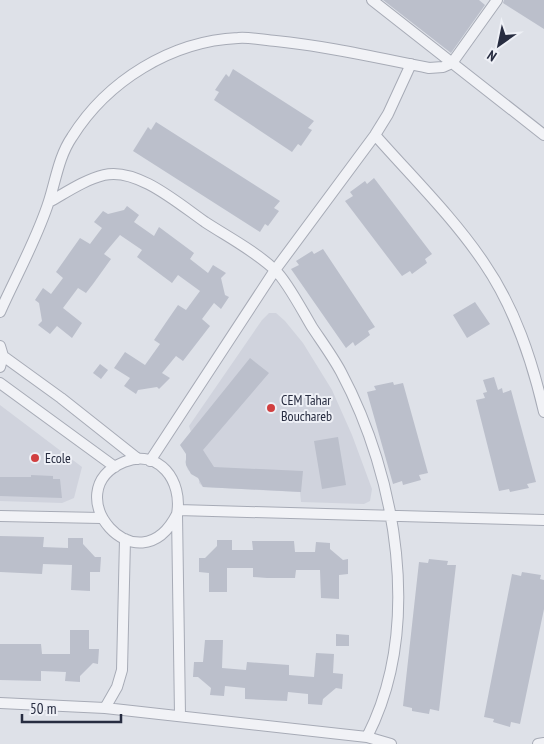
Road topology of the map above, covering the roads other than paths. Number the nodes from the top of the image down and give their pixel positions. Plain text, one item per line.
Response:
1 (372, 0) edge
2 (497, 0) edge
3 (452, 63) junction
4 (411, 64) junction
5 (544, 135) edge
6 (375, 136) junction
7 (49, 202) junction
8 (276, 270) junction
9 (0, 312) edge
10 (2, 351) edge
11 (0, 367) edge
12 (0, 382) edge
13 (544, 412) edge
14 (138, 460) junction
15 (150, 461) junction
16 (115, 466) junction
17 (178, 512) junction
18 (0, 516) edge
19 (392, 517) junction
20 (101, 518) junction
21 (544, 520) edge
22 (125, 539) junction
23 (0, 703) edge
24 (105, 708) junction
25 (180, 715) junction
26 (367, 737) junction
27 (544, 743) edge
28 (391, 744) edge
29 (538, 744) edge

1 - 3 street
2 - 3 street
3 - 4 street
3 - 5 street
4 - 6 street
4 - 7 street
6 - 8 street
6 - 13 street
7 - 8 street
7 - 9 street
8 - 15 street
8 - 19 street
10 - 11 street
10 - 14 street
12 - 16 street
14 - 15 street
14 - 16 street
15 - 17 street
16 - 20 street
17 - 19 street
17 - 22 street
17 - 25 street
18 - 20 street
19 - 21 street
19 - 26 street
20 - 22 street
22 - 24 street
23 - 24 street
24 - 25 street
25 - 26 street
26 - 28 street
27 - 29 street

